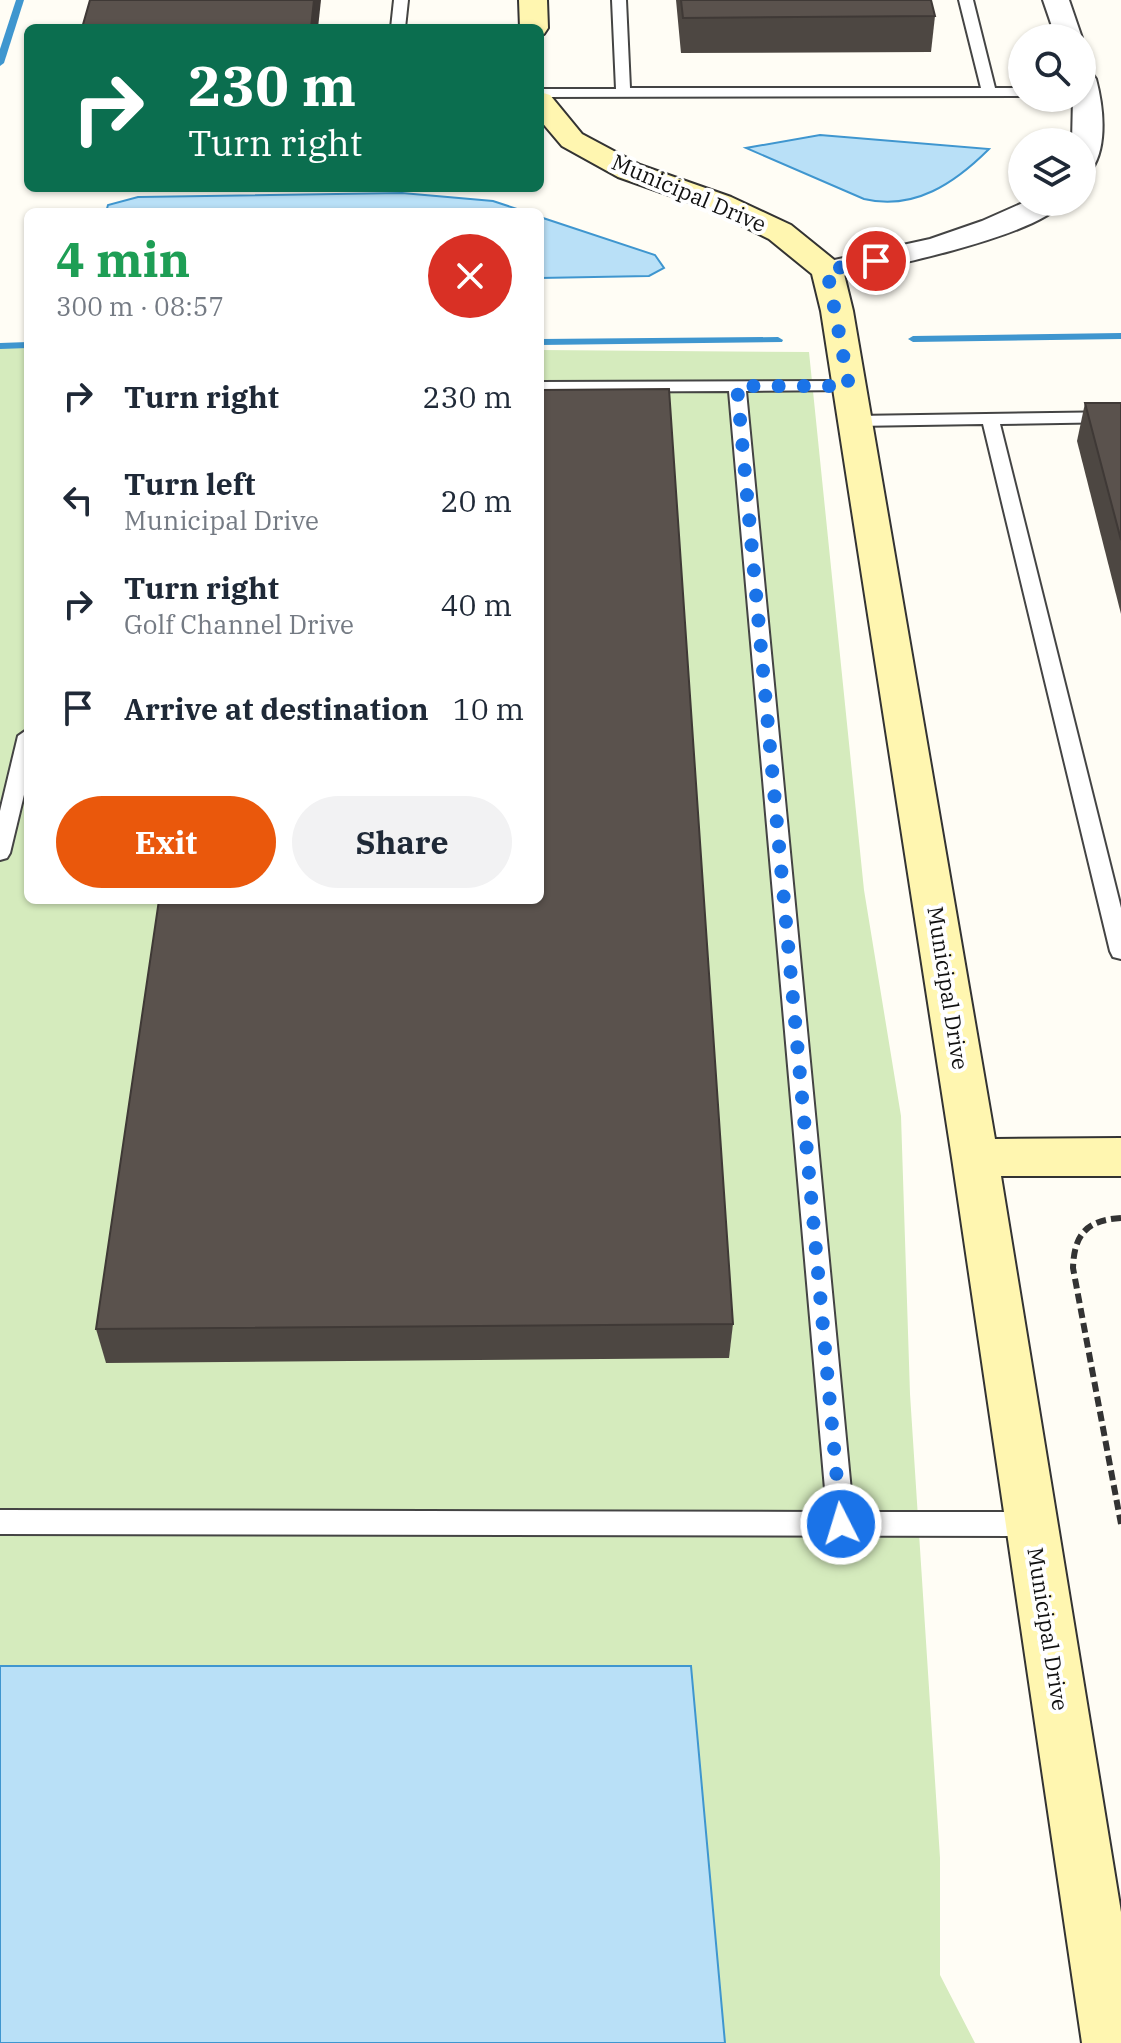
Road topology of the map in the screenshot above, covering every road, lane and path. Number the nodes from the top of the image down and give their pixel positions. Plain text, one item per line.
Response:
1 (401, 0) edge
2 (533, 0) edge
3 (619, 0) edge
4 (966, 0) edge
5 (1056, 0) edge
6 (398, 24) edge
7 (534, 24) edge
8 (1064, 24) edge
9 (989, 92) junction
10 (1008, 92) edge
11 (544, 93) edge
12 (623, 93) junction
13 (544, 106) edge
14 (1021, 216) edge
15 (827, 270) junction
16 (737, 386) junction
17 (544, 387) edge
18 (852, 404) junction
19 (1121, 417) edge
20 (990, 419) junction
21 (24, 753) edge
22 (0, 853) edge
23 (1121, 951) edge
24 (1121, 1157) edge
25 (975, 1158) junction
26 (1121, 1218) edge
27 (0, 1522) edge
28 (841, 1524) junction
29 (1032, 1524) junction
30 (1121, 1524) edge
31 (1112, 2043) edge

1 - 6 lane
2 - 7 street
3 - 12 lane
4 - 9 lane
5 - 8 street
9 - 10 lane
9 - 12 lane
11 - 12 lane
13 - 15 street, Municipal Drive
14 - 15 street
15 - 18 street, Municipal Drive
16 - 17 lane
16 - 18 lane
16 - 28 lane
18 - 20 lane
18 - 25 street, Municipal Drive
19 - 20 lane
20 - 23 lane
21 - 22 lane
24 - 25 street
25 - 29 street, Municipal Drive
26 - 30 path
27 - 28 lane
28 - 29 lane
29 - 31 street, Municipal Drive

